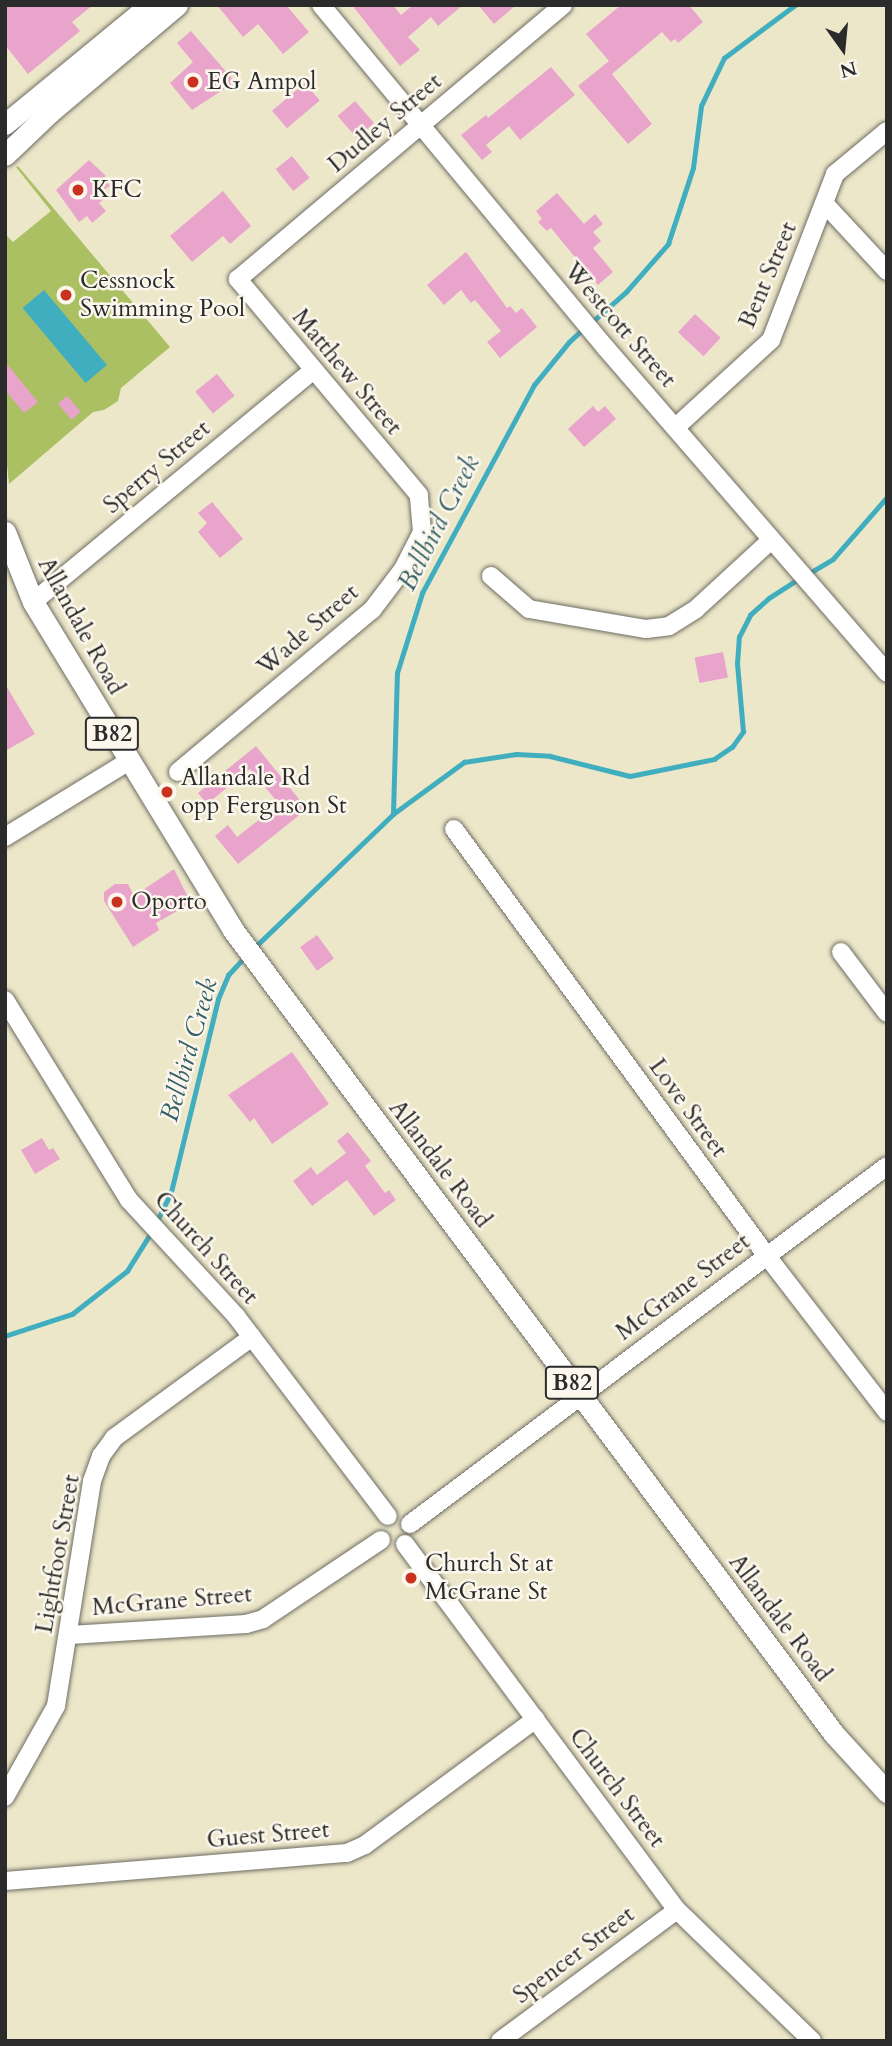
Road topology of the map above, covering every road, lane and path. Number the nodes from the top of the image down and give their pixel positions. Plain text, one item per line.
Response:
1 (150, 5) edge
2 (177, 5) edge
3 (321, 5) edge
4 (563, 5) edge
5 (5, 124) edge
6 (420, 126) junction
7 (887, 131) edge
8 (5, 155) edge
9 (824, 202) junction
10 (887, 271) edge
11 (239, 279) joint
12 (312, 371) junction
13 (676, 427) junction
14 (419, 495) joint
15 (5, 532) edge
16 (770, 541) junction
17 (491, 576) dead end
18 (33, 602) junction
19 (887, 673) edge
20 (129, 761) junction
21 (178, 772) dead end
22 (454, 829) dead end
23 (5, 837) edge
24 (841, 952) dead end
25 (5, 1000) edge
26 (887, 1013) edge
27 (887, 1166) edge
28 (767, 1256) junction
29 (251, 1338) junction
30 (580, 1394) junction
31 (887, 1412) edge
32 (388, 1516) junction
33 (410, 1524) junction
34 (381, 1540) junction
35 (405, 1544) junction
36 (70, 1635) junction
37 (536, 1719) junction
38 (887, 1792) edge
39 (5, 1797) edge
40 (5, 1881) edge
41 (677, 1910) junction
42 (500, 2041) edge
43 (812, 2041) edge

1 - 5 main road
2 - 8 main road
3 - 6 street, Westcott Street
4 - 6 street, Dudley Street
6 - 11 street, Dudley Street
6 - 13 street, Westcott Street
7 - 9 street, Bent Street
9 - 10 street
9 - 13 street, Bent Street
11 - 12 street, Matthew Street
12 - 14 street, Matthew Street
12 - 18 street, Sperry Street
13 - 16 street, Westcott Street
14 - 21 street, Wade Street
15 - 18 main road, Allandale Road / B82
16 - 17 street
16 - 19 street, Westcott Street
18 - 20 main road, Allandale Road / B82
20 - 23 street
20 - 30 main road, Allandale Road / B82
22 - 28 street, Love Street
24 - 26 street
25 - 29 street, Church Street
27 - 28 street, McGrane Street
28 - 30 street, McGrane Street
28 - 31 street, Love Street
29 - 32 street, Church Street
29 - 36 street, Lightfoot Street
30 - 33 street, McGrane Street
30 - 38 main road, Allandale Road / B82
32 - 33 street
32 - 34 street
33 - 35 street
34 - 35 street
34 - 36 street, McGrane Street
35 - 37 street, Church Street
36 - 39 street, Lightfoot Street
37 - 40 street, Guest Street
37 - 41 street, Church Street
41 - 42 street, Spencer Street
41 - 43 street, Church Street

